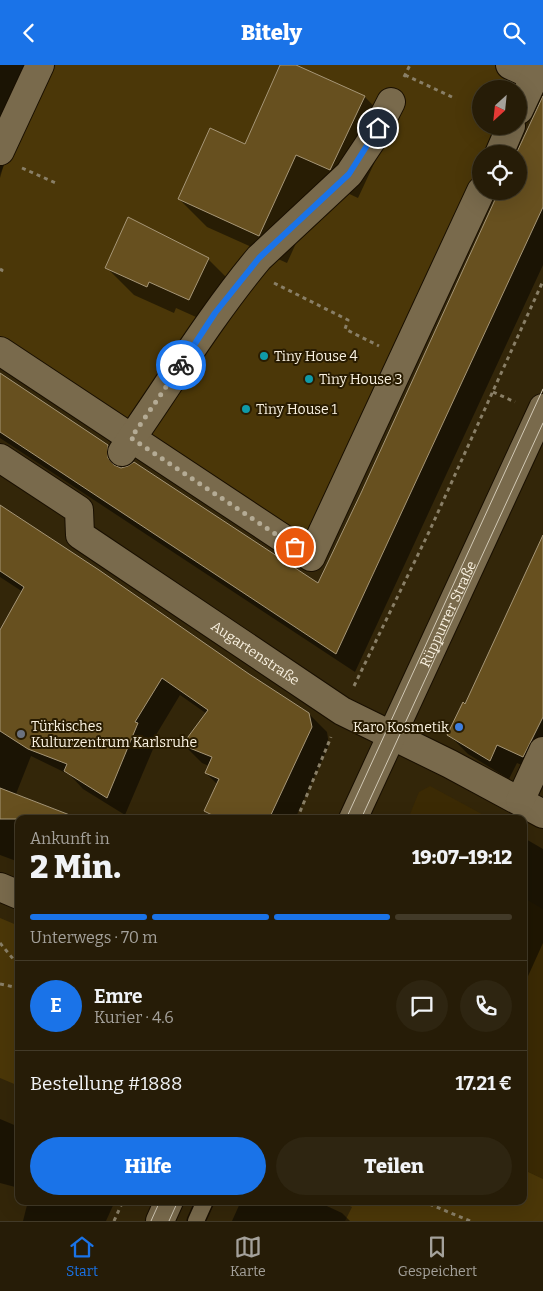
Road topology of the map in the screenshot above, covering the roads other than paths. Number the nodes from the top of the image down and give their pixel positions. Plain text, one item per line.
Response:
1 (40, 65) edge
2 (510, 65) edge
3 (537, 71) edge
4 (528, 90) edge
5 (391, 102) dead end
6 (8, 158) edge
7 (477, 200) edge
8 (0, 351) edge
9 (542, 412) edge
10 (126, 445) junction
11 (0, 458) edge
12 (392, 735) junction
13 (543, 751) edge
14 (520, 801) junction
15 (543, 814) edge
16 (355, 815) edge
17 (0, 887) edge
18 (15, 893) edge
19 (167, 1205) edge
20 (203, 1205) edge
21 (160, 1221) edge
22 (196, 1221) edge

1 - 6 street
2 - 3 street
3 - 4 street
5 - 10 street
7 - 10 street
8 - 10 street
9 - 12 street, Rüppurrer Straße
11 - 12 street, Augartenstraße
12 - 14 street, Augartenstraße
12 - 16 street, Rüppurrer Straße
13 - 14 street
14 - 15 street, Augartenstraße
17 - 18 street
19 - 21 street
20 - 22 lane

